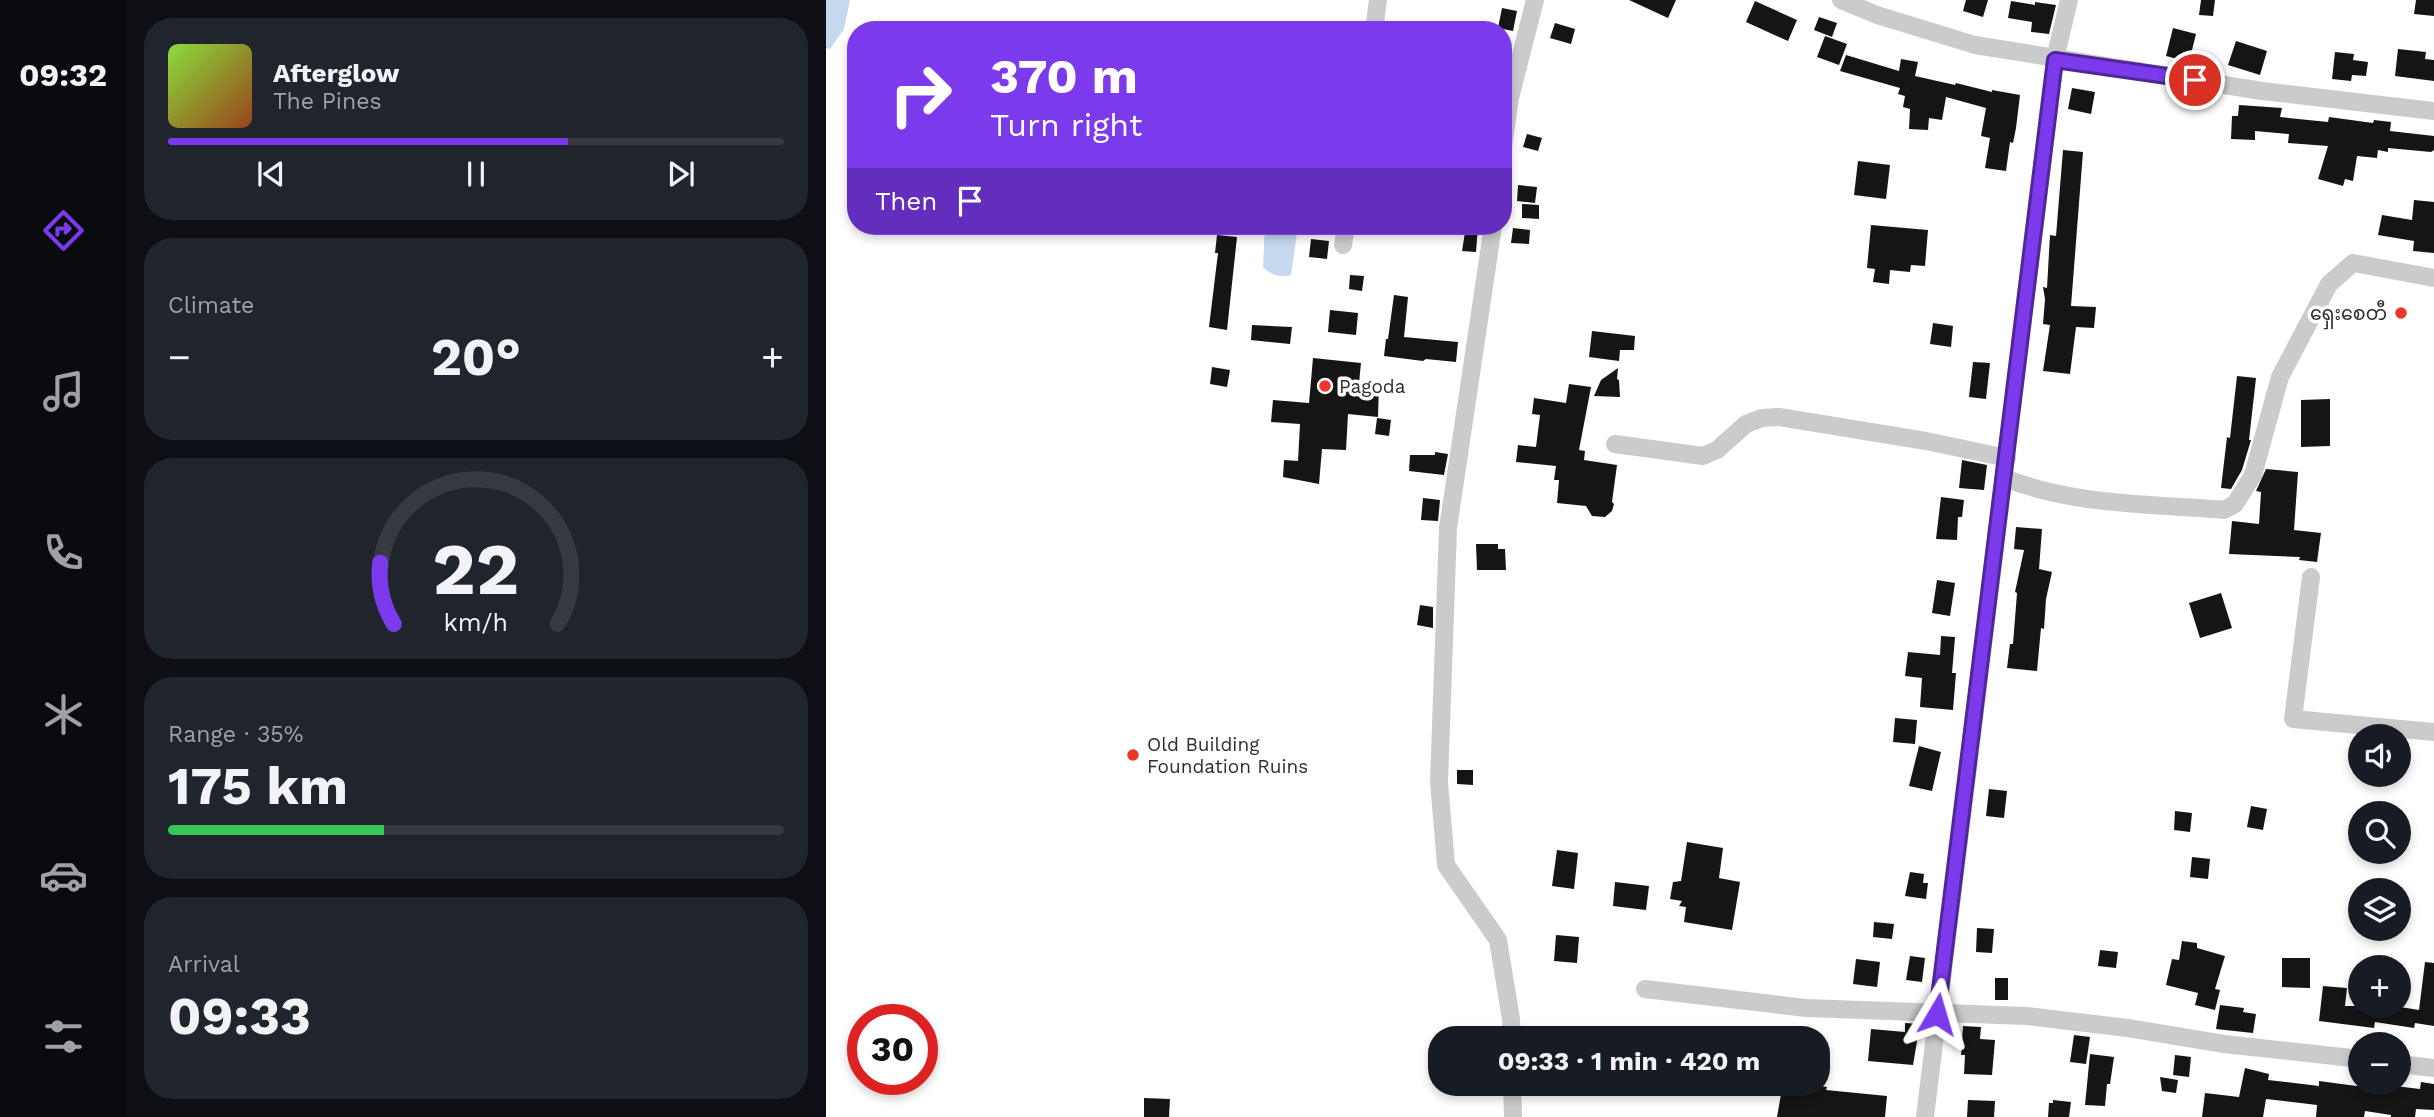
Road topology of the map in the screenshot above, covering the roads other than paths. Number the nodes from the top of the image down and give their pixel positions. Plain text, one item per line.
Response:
1 (1378, 0) edge
2 (1535, 0) edge
3 (1841, 0) edge
4 (2070, 0) edge
5 (1375, 21) edge
6 (2055, 60) junction
7 (1512, 90) edge
8 (2434, 111) edge
9 (1345, 235) edge
10 (1492, 235) edge
11 (1343, 245) dead end
12 (2434, 278) edge
13 (1615, 444) dead end
14 (2007, 458) junction
15 (2005, 478) junction
16 (2311, 577) dead end
17 (2434, 732) edge
18 (1645, 989) dead end
19 (1937, 1014) junction
20 (1511, 1026) edge
21 (2348, 1058) edge
22 (2411, 1065) edge
23 (2434, 1068) edge
24 (1512, 1096) edge
25 (1513, 1117) edge
26 (1925, 1117) edge

1 - 5 street
2 - 7 street
3 - 6 street
4 - 6 street
6 - 8 street
6 - 14 street
9 - 11 street
10 - 20 street
12 - 15 street
13 - 14 street
14 - 15 street
15 - 19 street
16 - 17 street
18 - 19 street
19 - 21 street
19 - 26 street
22 - 23 street
24 - 25 street

